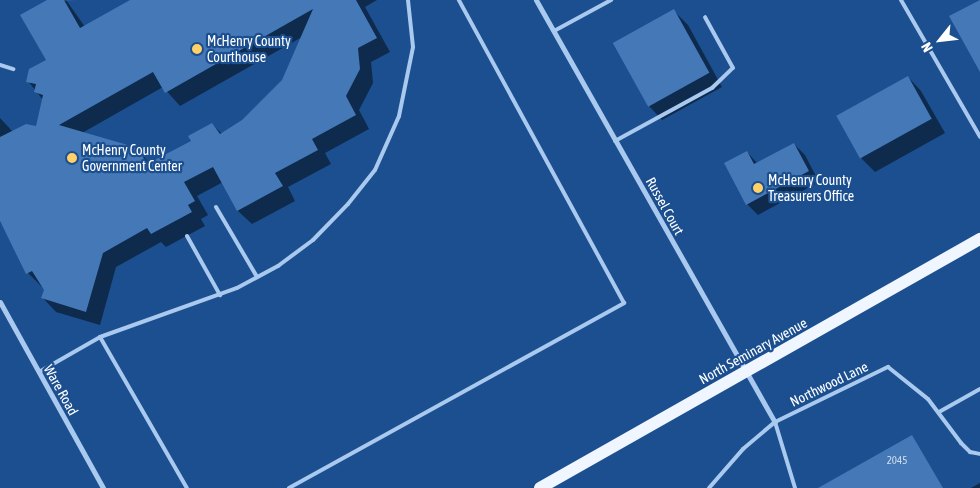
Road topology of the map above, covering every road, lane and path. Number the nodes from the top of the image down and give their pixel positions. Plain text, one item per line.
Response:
1 (408, 0) edge
2 (459, 0) edge
3 (536, 0) edge
4 (611, 0) edge
5 (902, 0) edge
6 (705, 17) dead end
7 (554, 31) junction
8 (0, 65) edge
9 (12, 69) dead end
10 (980, 137) edge
11 (615, 141) junction
12 (216, 207) dead end
13 (187, 236) dead end
14 (980, 240) edge
15 (257, 277) junction
16 (220, 295) junction
17 (0, 302) edge
18 (100, 337) junction
19 (39, 372) junction
20 (745, 372) junction
21 (980, 389) edge
22 (939, 412) junction
23 (775, 422) junction
24 (980, 454) edge
25 (103, 488) edge
26 (187, 488) edge
27 (289, 488) edge
28 (540, 488) edge
29 (709, 488) edge
30 (795, 488) edge

1 - 15 lane
2 - 27 lane
3 - 7 street, Russel Court
4 - 7 lane
5 - 10 lane
6 - 11 lane
7 - 11 street, Russel Court
8 - 9 lane
11 - 20 street, Russel Court
12 - 15 lane
13 - 16 lane
14 - 20 main road, North Seminary Avenue
15 - 16 lane
16 - 18 lane
17 - 19 street, Ware Road
18 - 19 lane
18 - 26 lane
19 - 25 street, Ware Road
20 - 23 street, Russel Court
20 - 28 main road, North Seminary Avenue
21 - 22 lane
22 - 23 lane, Northwood Lane
22 - 24 lane, Northwood Lane
23 - 29 lane, Northwood Lane
23 - 30 lane

